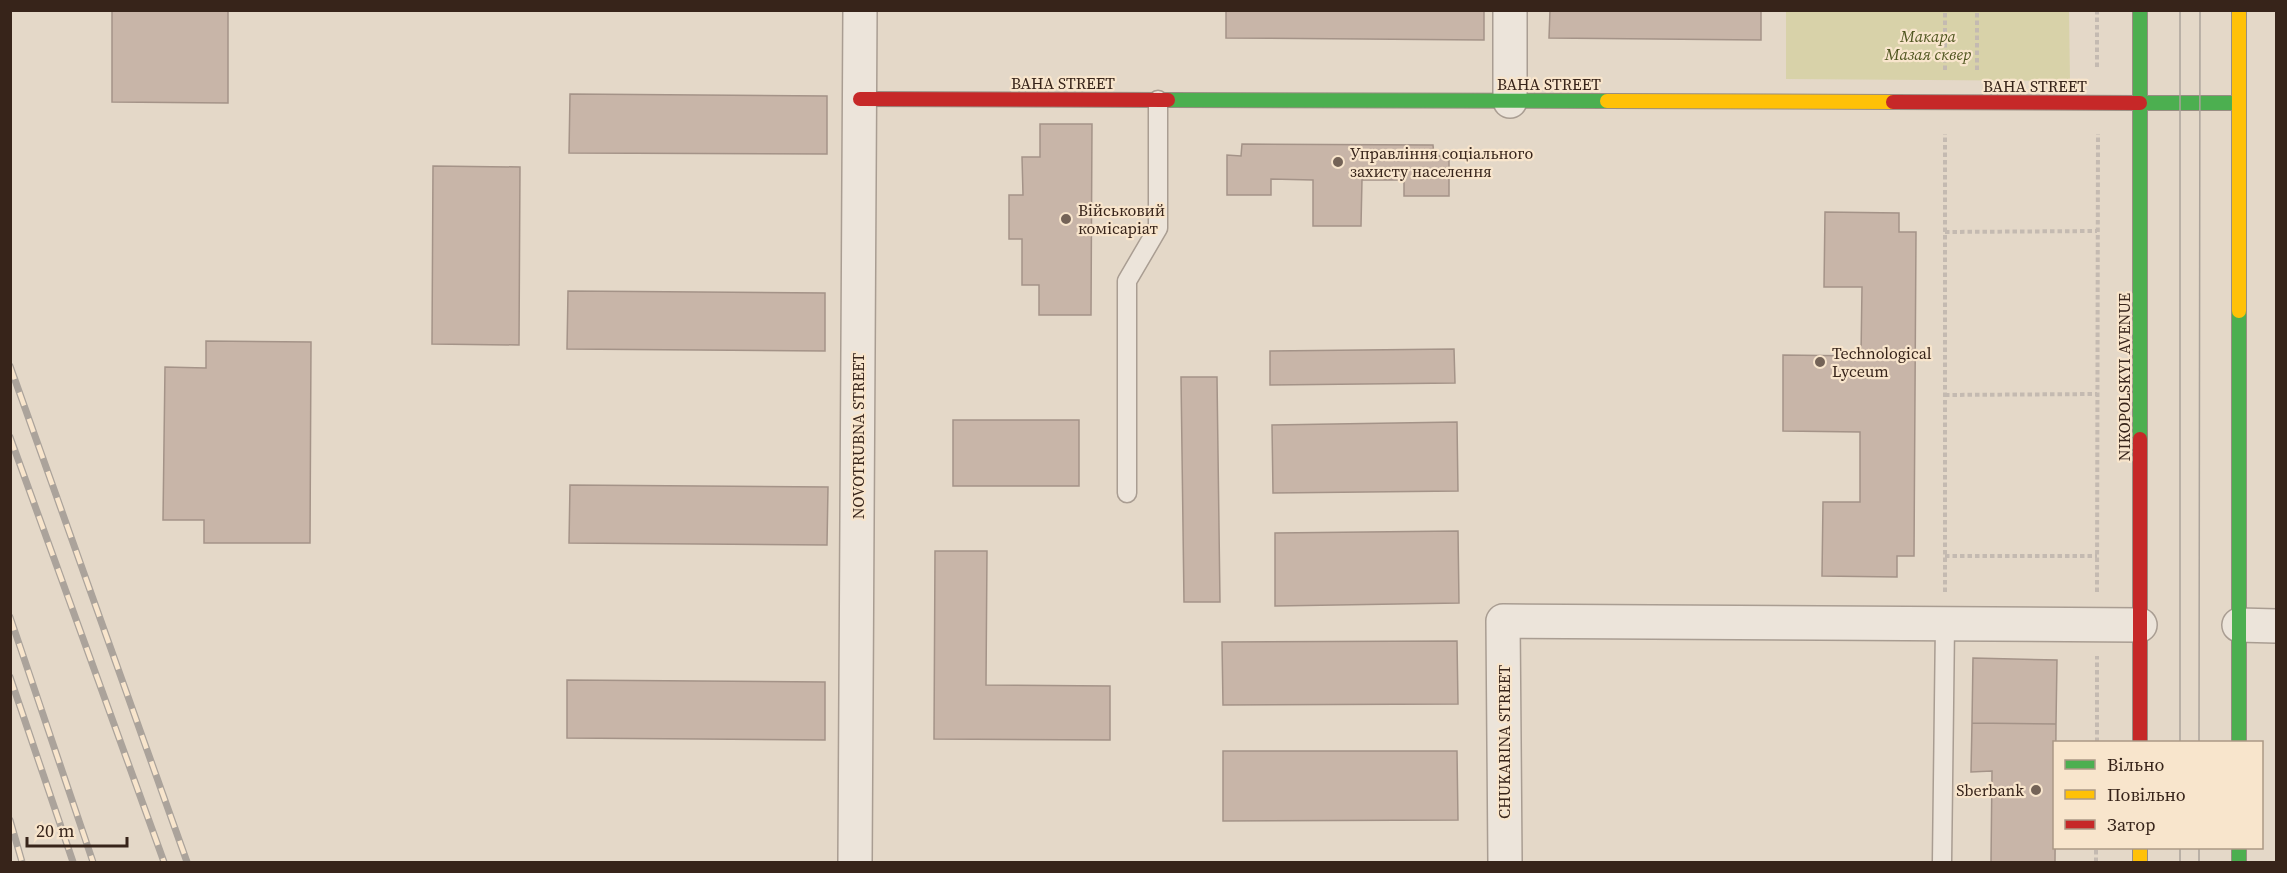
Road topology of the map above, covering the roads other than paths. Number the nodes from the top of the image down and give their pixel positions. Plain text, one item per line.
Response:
1 (861, 10) edge
2 (1510, 10) edge
3 (2140, 10) edge
4 (2239, 10) edge
5 (860, 99) junction
6 (1158, 100) junction
7 (1510, 101) junction
8 (2140, 103) junction
9 (2239, 103) junction
10 (1127, 494) dead end
11 (1945, 624) junction
12 (2140, 625) junction
13 (2239, 626) junction
14 (2277, 626) edge
15 (2140, 741) edge
16 (2239, 741) edge
17 (855, 862) edge
18 (1505, 862) edge
19 (1942, 862) edge

1 - 5 street, NOVOTRUBNA STREET
2 - 7 street
3 - 8 main road, NIKOPOLSKYI AVENUE
4 - 9 main road
5 - 6 main road, BAHA STREET
5 - 17 street, NOVOTRUBNA STREET
6 - 7 main road, BAHA STREET
6 - 10 lane
7 - 8 main road, BAHA STREET
8 - 9 main road, BAHA STREET
8 - 12 main road, NIKOPOLSKYI AVENUE
9 - 13 main road
11 - 12 street
11 - 18 street, CHUKARINA STREET
11 - 19 lane
12 - 15 main road, NIKOPOLSKYI AVENUE
13 - 14 street
13 - 16 main road

